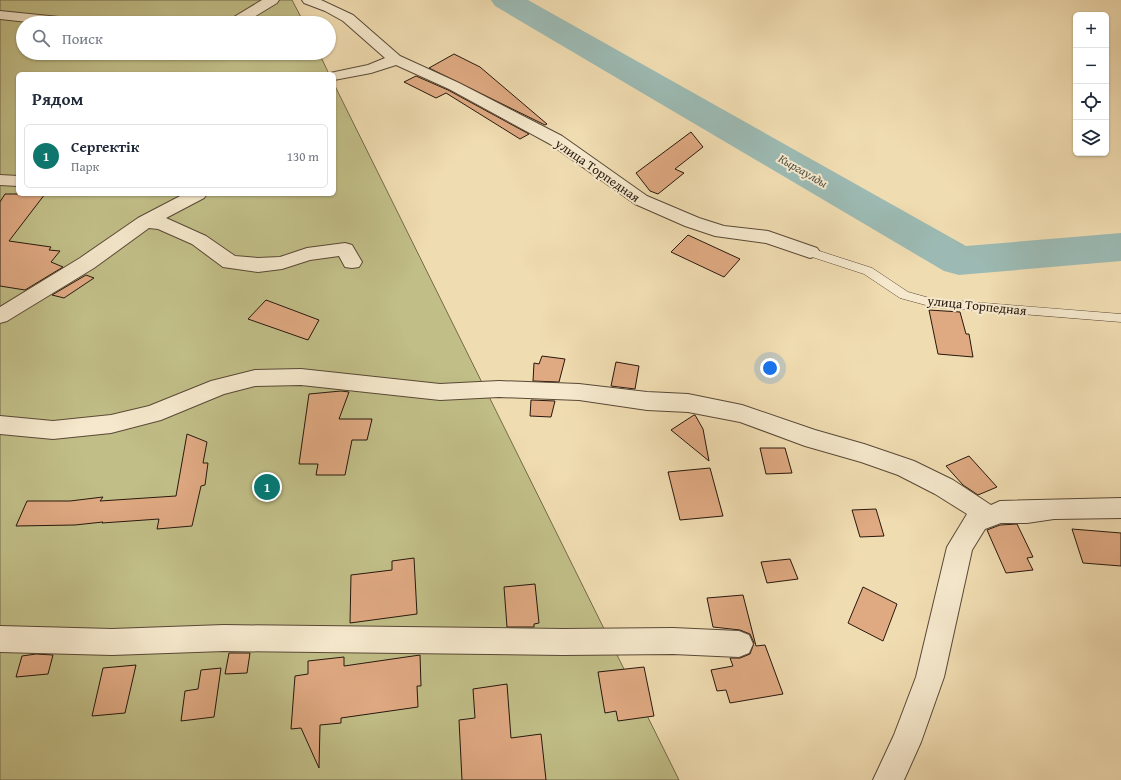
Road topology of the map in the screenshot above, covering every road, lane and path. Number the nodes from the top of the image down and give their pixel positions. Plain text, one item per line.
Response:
1 (272, 0) edge
2 (309, 0) edge
3 (0, 15) edge
4 (246, 16) edge
5 (16, 17) edge
6 (396, 58) junction
7 (336, 76) edge
8 (0, 180) edge
9 (16, 181) edge
10 (194, 196) edge
11 (145, 222) junction
12 (810, 252) joint
13 (352, 262) dead end
14 (0, 316) edge
15 (1121, 318) edge
16 (0, 425) edge
17 (1121, 508) edge
18 (987, 516) junction
19 (0, 639) edge
20 (739, 644) dead end
21 (888, 780) edge

1 - 4 street
2 - 6 street, улица Торпедная
3 - 5 street
6 - 7 street
6 - 12 street, улица Торпедная
8 - 9 street
10 - 11 street
11 - 13 street
11 - 14 street
12 - 15 lane, улица Торпедная
16 - 18 street
17 - 18 street
18 - 21 street
19 - 20 street

